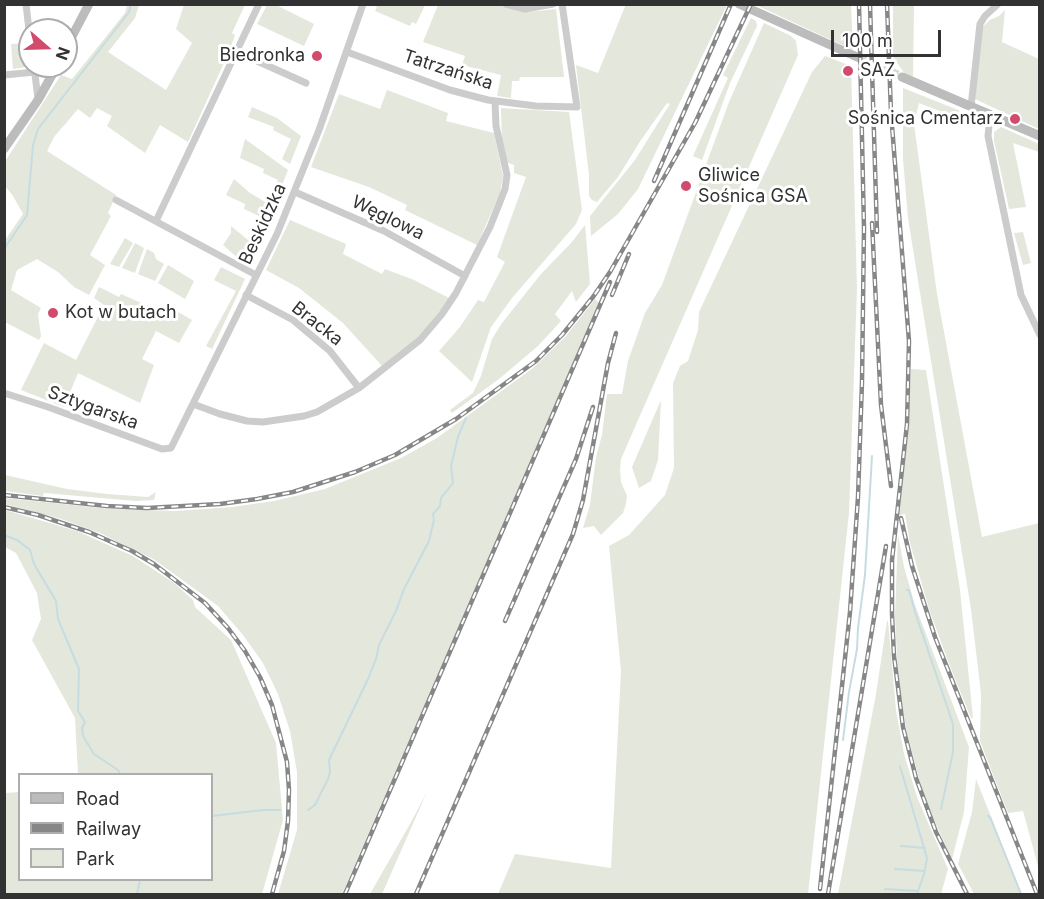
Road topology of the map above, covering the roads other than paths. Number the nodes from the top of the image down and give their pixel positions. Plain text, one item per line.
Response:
1 (89, 4) edge
2 (259, 4) edge
3 (363, 4) edge
4 (506, 4) edge
5 (553, 4) edge
6 (562, 4) edge
7 (739, 4) edge
8 (998, 4) edge
9 (78, 25) edge
10 (237, 52) junction
11 (347, 52) junction
12 (857, 57) tunnel mouth
13 (902, 77) tunnel mouth
14 (35, 78) edge
15 (50, 78) edge
16 (306, 83) dead end
17 (38, 100) junction
18 (495, 102) junction
19 (970, 107) junction
20 (990, 115) junction
21 (1037, 135) edge
22 (4, 149) edge
23 (294, 192) junction
24 (116, 200) dead end
25 (156, 221) junction
26 (256, 275) junction
27 (465, 276) junction
28 (246, 295) junction
29 (1040, 335) edge
30 (359, 388) junction
31 (4, 393) edge
32 (193, 404) junction
33 (171, 448) joint

1 - 9 street
2 - 10 street
3 - 11 street, Beskidzka
4 - 5 street
6 - 18 street, Tatrzańska
7 - 12 street
8 - 19 street
10 - 16 street
10 - 25 street
11 - 18 street, Tatrzańska
11 - 23 street, Beskidzka
13 - 19 street
14 - 17 street
15 - 17 street
17 - 22 street
18 - 27 street
19 - 20 street
20 - 21 street
20 - 29 street
23 - 26 street, Beskidzka
23 - 27 street, Węglowa
24 - 25 street
25 - 26 street
26 - 28 street, Beskidzka
27 - 30 street
28 - 30 street, Bracka
28 - 32 street, Beskidzka
30 - 32 street
31 - 33 street, Sztygarska
32 - 33 street, Beskidzka

